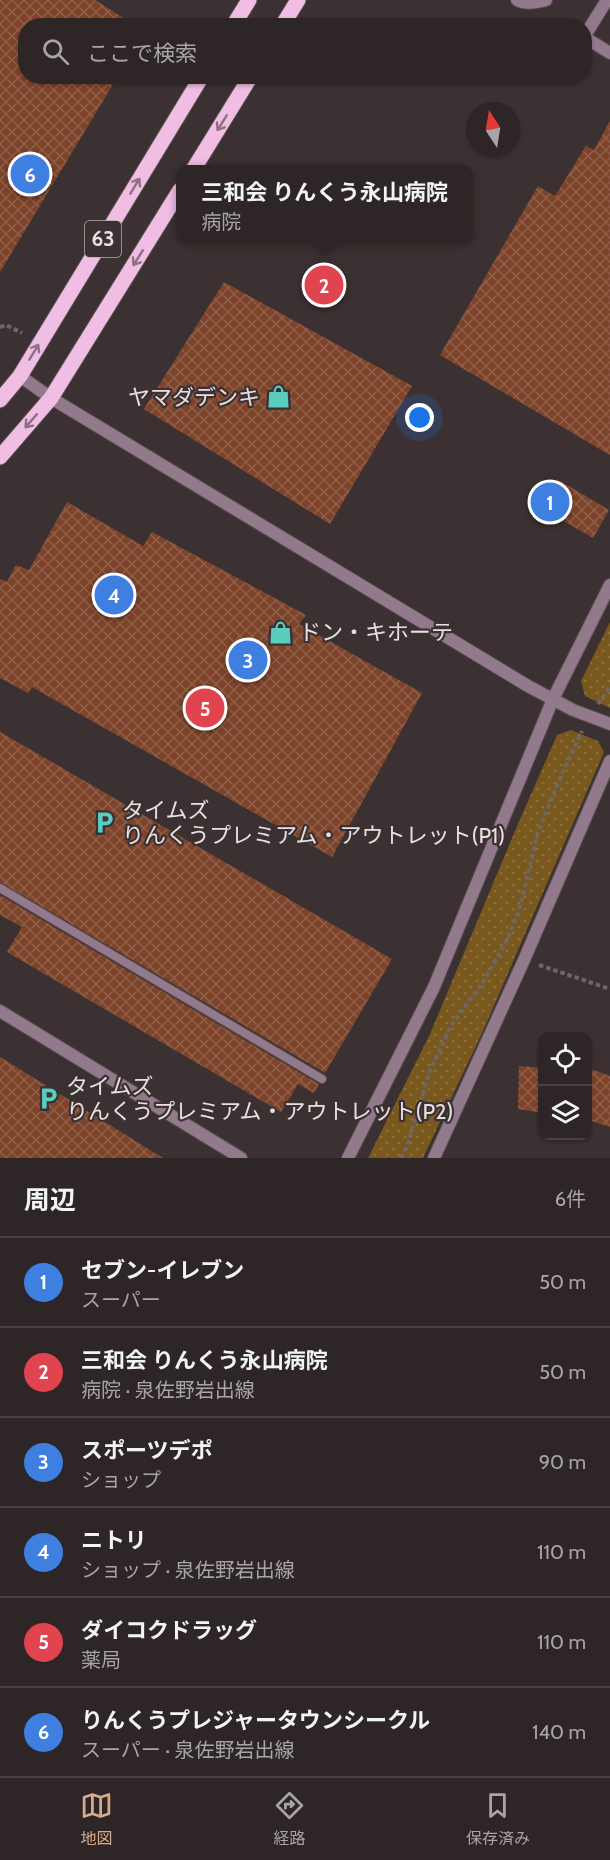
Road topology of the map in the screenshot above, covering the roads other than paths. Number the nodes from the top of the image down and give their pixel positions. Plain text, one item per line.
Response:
1 (249, 0) edge
2 (298, 0) edge
3 (517, 0) edge
4 (546, 0) edge
5 (607, 0) edge
6 (238, 18) edge
7 (287, 18) edge
8 (592, 25) edge
9 (592, 41) edge
10 (610, 53) edge
11 (197, 84) edge
12 (246, 84) edge
13 (196, 165) edge
14 (176, 196) edge
15 (20, 376) junction
16 (51, 398) junction
17 (0, 400) edge
18 (0, 457) edge
19 (610, 585) edge
20 (553, 699) junction
21 (610, 724) edge
22 (610, 760) edge
23 (0, 888) edge
24 (0, 1011) edge
25 (322, 1079) dead end
26 (241, 1158) edge
27 (348, 1158) edge
28 (434, 1158) edge

1 - 6 main road
2 - 7 main road
3 - 4 street
5 - 8 street
9 - 10 street
15 -> 11 main road, 63
12 -> 13 main road
14 -> 16 main road, 63
15 - 16 street
15 - 17 main road, 63
16 -> 18 main road, 63
16 - 20 street
19 - 20 street
20 - 21 street
20 - 27 street
22 - 28 street
23 - 25 lane
24 - 26 street

